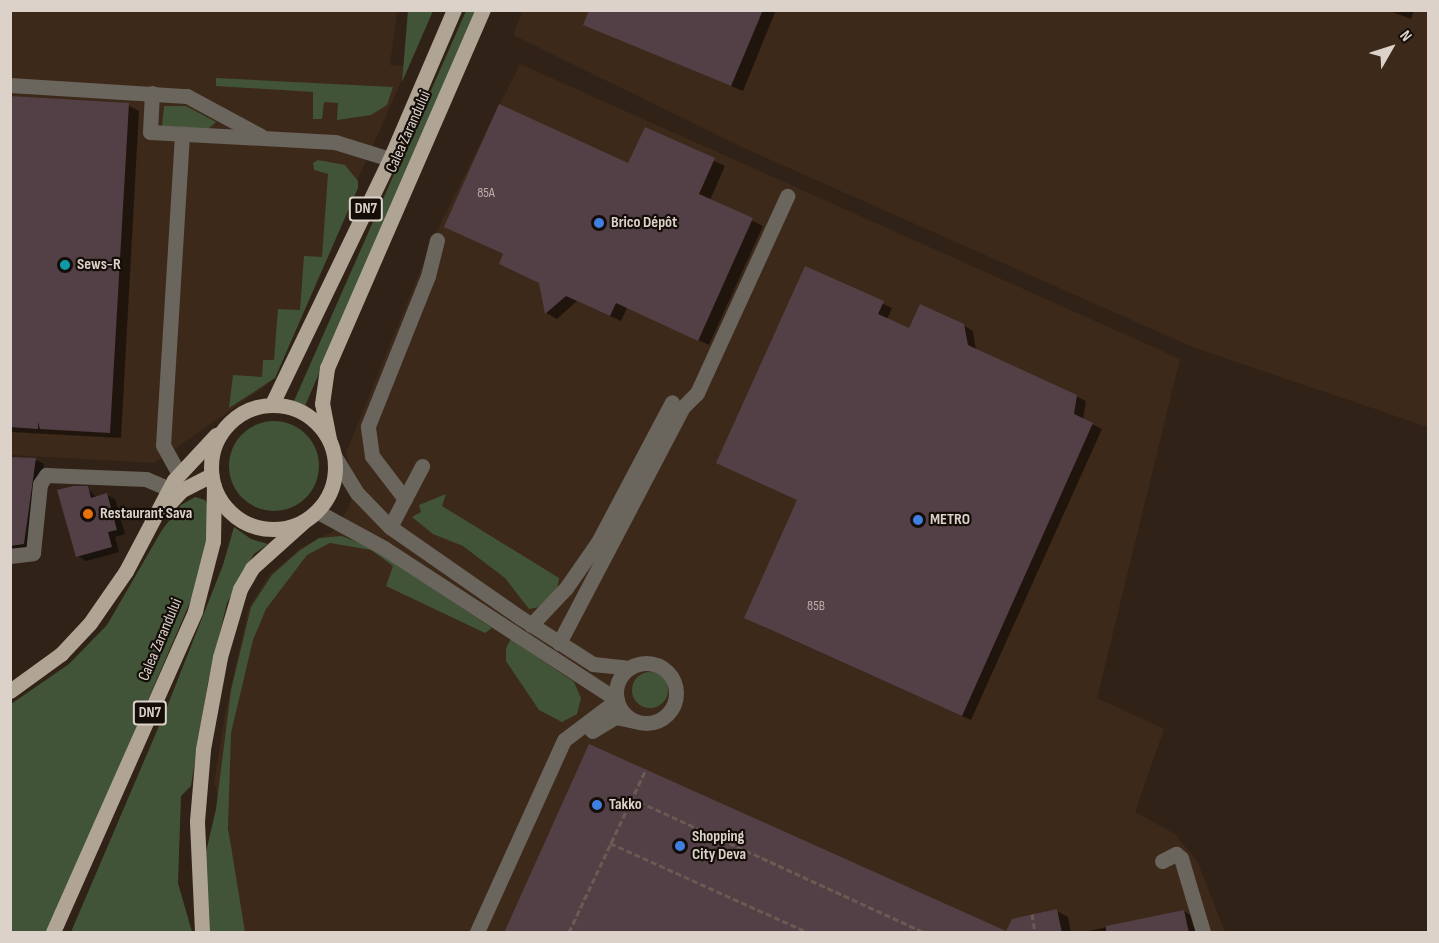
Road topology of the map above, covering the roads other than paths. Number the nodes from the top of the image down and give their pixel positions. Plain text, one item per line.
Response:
1 (454, 10) edge
2 (483, 10) edge
3 (10, 85) edge
4 (152, 93) junction
5 (182, 134) junction
6 (264, 138) junction
7 (390, 159) junction
8 (787, 196) dead end
9 (437, 240) dead end
10 (272, 404) junction
11 (677, 405) junction
12 (225, 427) junction
13 (329, 439) junction
14 (335, 457) junction
15 (422, 466) dead end
16 (179, 474) junction
17 (212, 480) junction
18 (169, 489) junction
19 (405, 499) junction
20 (318, 512) junction
21 (303, 522) junction
22 (390, 527) junction
23 (147, 533) junction
24 (10, 556) edge
25 (531, 626) junction
26 (559, 643) junction
27 (630, 668) junction
28 (10, 692) edge
29 (617, 700) junction
30 (635, 721) junction
31 (1162, 861) dead end
32 (53, 933) edge
33 (202, 933) edge
34 (477, 933) edge
35 (488, 933) edge
36 (1203, 933) edge

1 - 7 main road, Calea Zarandului / DN7
2 - 13 main road, Calea Zarandului / DN7
3 - 4 lane
4 - 5 lane
4 - 6 lane
5 - 6 lane
5 - 16 lane
6 - 7 lane
7 - 10 main road, Calea Zarandului / DN7
8 - 11 lane
9 - 19 lane
10 - 12 main road
10 - 13 main road, Calea Zarandului / DN7
11 - 25 lane
11 - 26 lane
12 - 16 main road
12 - 17 main road, Calea Zarandului / DN7
13 - 14 main road, Calea Zarandului / DN7
14 - 20 main road, Calea Zarandului / DN7
14 - 22 lane
15 - 19 lane
16 - 18 main road
17 - 21 main road, Calea Zarandului / DN7
17 - 23 main road
17 - 32 main road, Calea Zarandului / DN7
18 - 23 main road
18 - 24 lane
19 - 22 lane
20 - 21 main road, Calea Zarandului / DN7
20 - 29 lane
21 - 33 main road, Calea Zarandului / DN7
22 - 25 lane
23 - 28 main road
25 - 26 lane
26 - 27 lane
27 - 29 lane
27 - 30 lane
29 - 30 lane
29 - 34 lane
30 - 35 lane
31 - 36 lane

